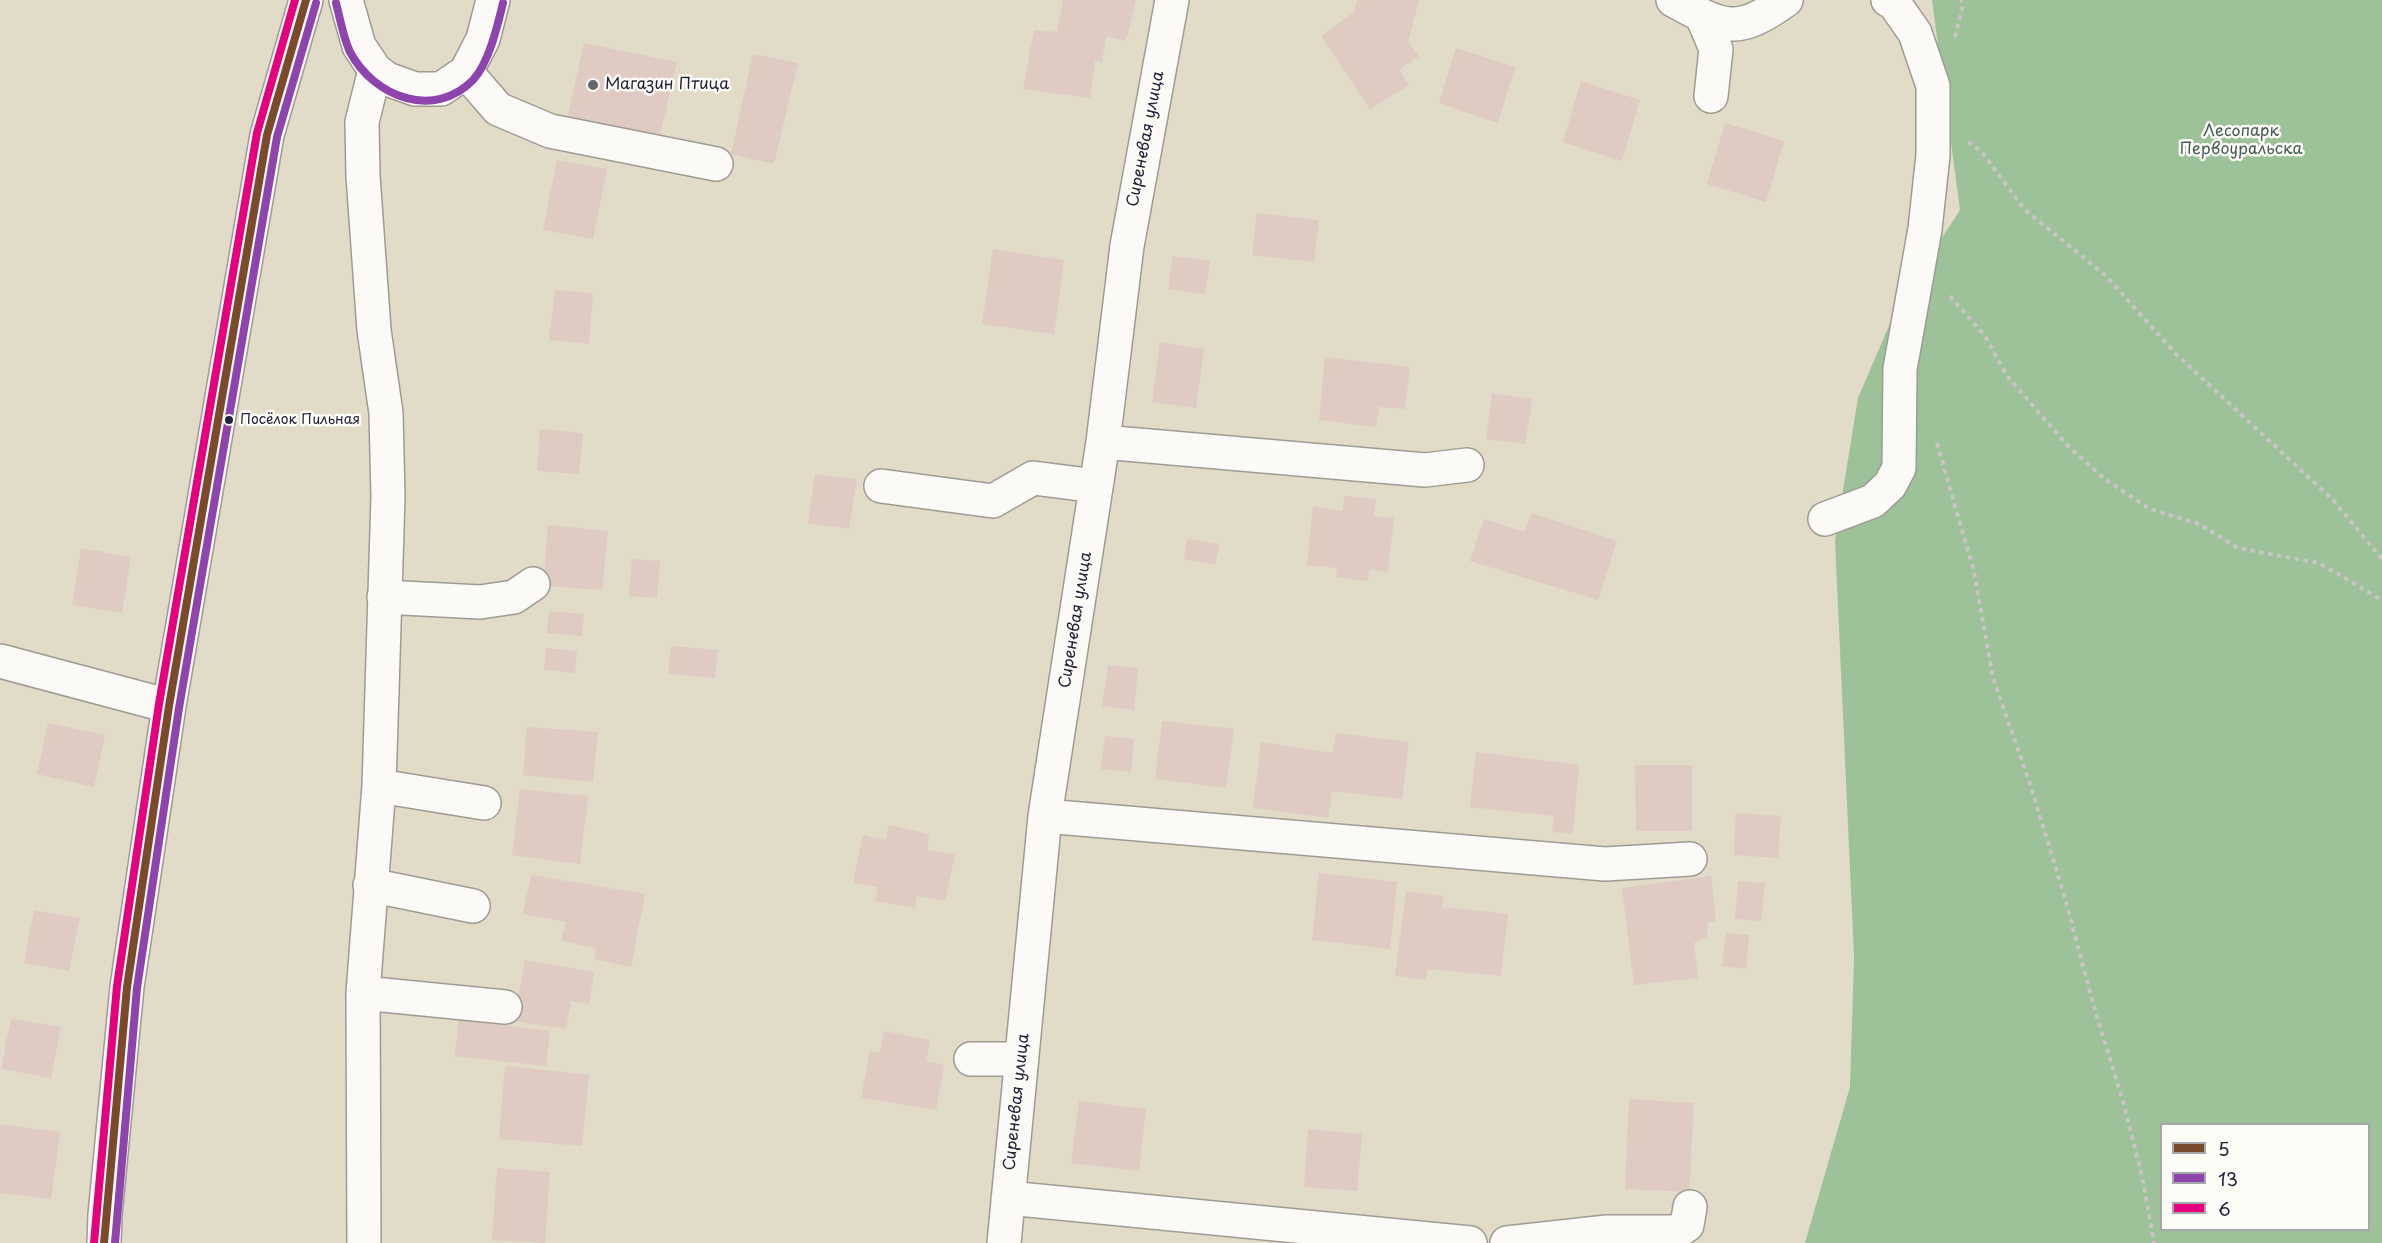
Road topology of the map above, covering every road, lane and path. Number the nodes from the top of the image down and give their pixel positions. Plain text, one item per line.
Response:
1 (306, 0) edge
2 (346, 0) edge
3 (493, 0) edge
4 (1172, 0) edge
5 (1673, 0) edge
6 (1786, 0) edge
7 (1888, 0) edge
8 (1702, 16) junction
9 (375, 69) junction
10 (466, 72) junction
11 (1711, 96) dead end
12 (1934, 115) junction
13 (716, 164) dead end
14 (1919, 265) junction
15 (1103, 442) junction
16 (1937, 442) dead end
17 (1448, 473) dead end
18 (881, 486) dead end
19 (1096, 486) junction
20 (1825, 519) dead end
21 (2382, 559) edge
22 (533, 584) dead end
23 (384, 597) junction
24 (2382, 600) edge
25 (0, 661) edge
26 (169, 706) junction
27 (379, 786) junction
28 (484, 803) dead end
29 (1045, 816) junction
30 (1690, 860) dead end
31 (370, 885) junction
32 (473, 906) dead end
33 (363, 993) junction
34 (505, 1007) dead end
35 (971, 1059) dead end
36 (1021, 1059) junction
37 (1008, 1198) junction
38 (1690, 1207) dead end
39 (104, 1243) edge
40 (364, 1243) edge
41 (1004, 1243) edge
42 (1470, 1243) edge
43 (1507, 1243) edge
44 (2154, 1243) edge

1 - 26 street
2 - 9 street
3 - 10 street
4 - 15 street, Сиреневая улица
5 - 8 street
6 - 8 street
7 - 12 street
8 - 11 street
9 - 10 street
9 - 23 street
10 - 13 street
12 - 14 street
12 - 21 path
14 - 20 street
14 - 24 path
15 - 17 street
15 - 19 street, Сиреневая улица
16 - 44 path
18 - 19 street
19 - 29 street, Сиреневая улица
22 - 23 street
23 - 27 street
25 - 26 street
26 - 39 street
27 - 28 street
27 - 31 street
29 - 30 street
29 - 36 street, Сиреневая улица
31 - 32 street
31 - 33 street
33 - 34 street
33 - 40 street
35 - 36 street
36 - 37 street, Сиреневая улица
37 - 41 street, Сиреневая улица
37 - 42 street
38 - 43 street

